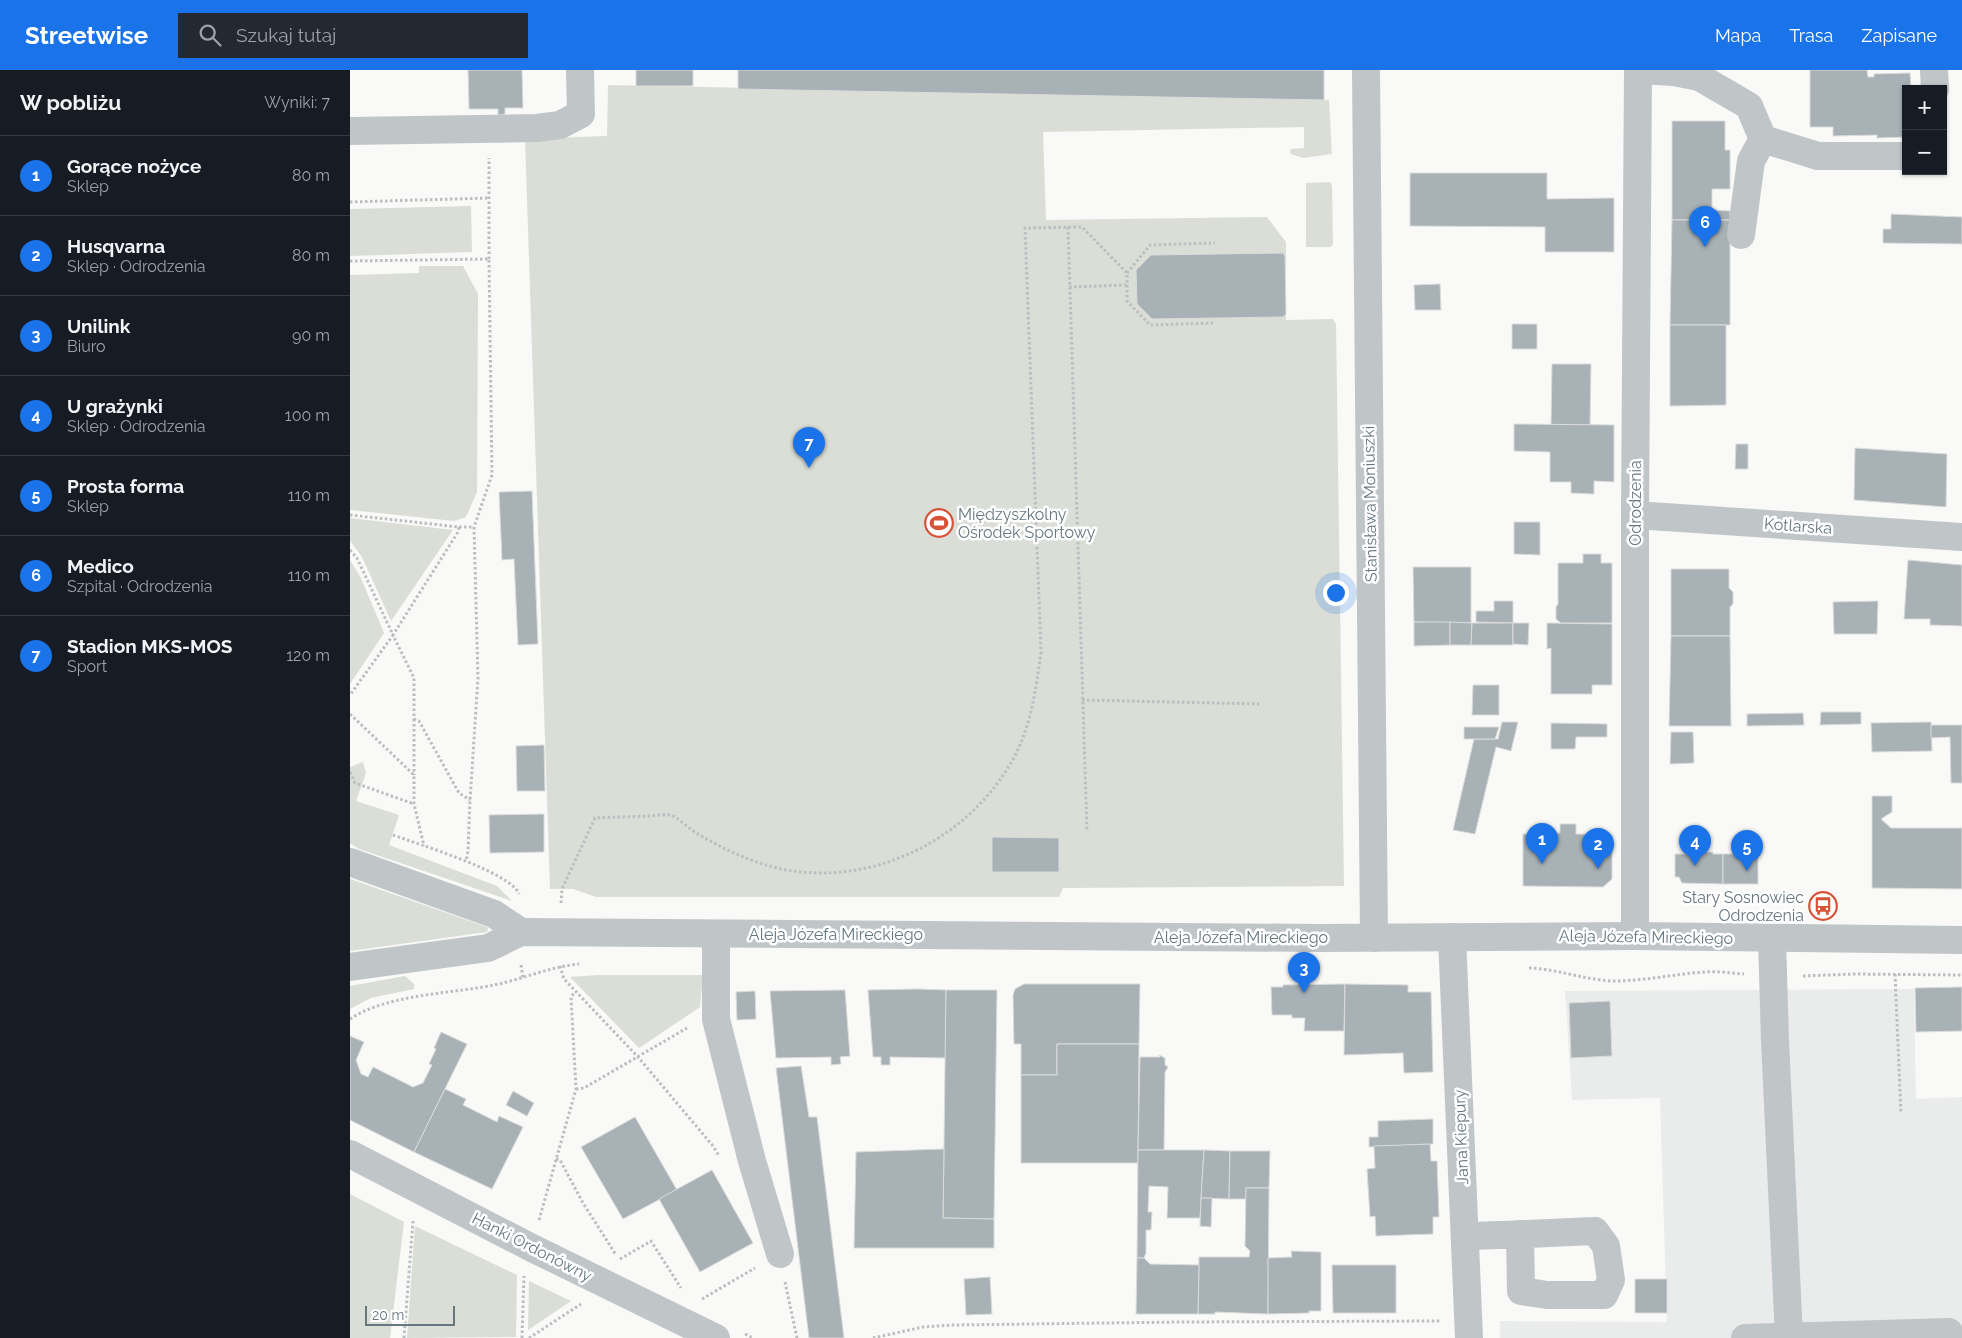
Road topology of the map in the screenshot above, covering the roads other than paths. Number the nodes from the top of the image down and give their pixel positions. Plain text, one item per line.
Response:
1 (580, 70) edge
2 (1366, 70) edge
3 (1638, 70) edge
4 (1934, 70) edge
5 (1935, 85) edge
6 (350, 132) edge
7 (1762, 139) junction
8 (1902, 156) edge
9 (1740, 235) dead end
10 (1635, 515) junction
11 (1962, 537) edge
12 (350, 862) edge
13 (521, 932) junction
14 (716, 934) junction
15 (1452, 936) junction
16 (1635, 936) junction
17 (1374, 938) junction
18 (1772, 939) junction
19 (1962, 940) edge
20 (350, 967) edge
21 (350, 1154) edge
22 (1520, 1234) dead end
23 (1464, 1236) junction
24 (780, 1254) road end
25 (1459, 1330) edge
26 (1954, 1334) edge
27 (1789, 1337) junction
28 (716, 1338) edge
29 (1745, 1338) edge

1 - 6 street
2 - 17 street, Stanisława Moniuszki
3 - 7 street
3 - 10 street, Odrodzenia
4 - 5 street
7 - 8 street
7 - 9 street
10 - 11 street, Kotlarska
10 - 16 street, Odrodzenia
12 - 13 street
13 - 14 street, Aleja Józefa Mireckiego
13 - 20 street, Aleja Józefa Mireckiego
14 - 17 street, Aleja Józefa Mireckiego
14 - 24 street
15 - 16 street, Aleja Józefa Mireckiego
15 - 17 street, Aleja Józefa Mireckiego
15 - 23 street, Jana Kiepury
16 - 18 street, Aleja Józefa Mireckiego
18 - 19 street, Aleja Józefa Mireckiego
18 - 27 street
21 - 28 street, Hanki Ordonówny
22 - 23 street
23 - 25 street, Jana Kiepury
26 - 27 street
27 - 29 street

